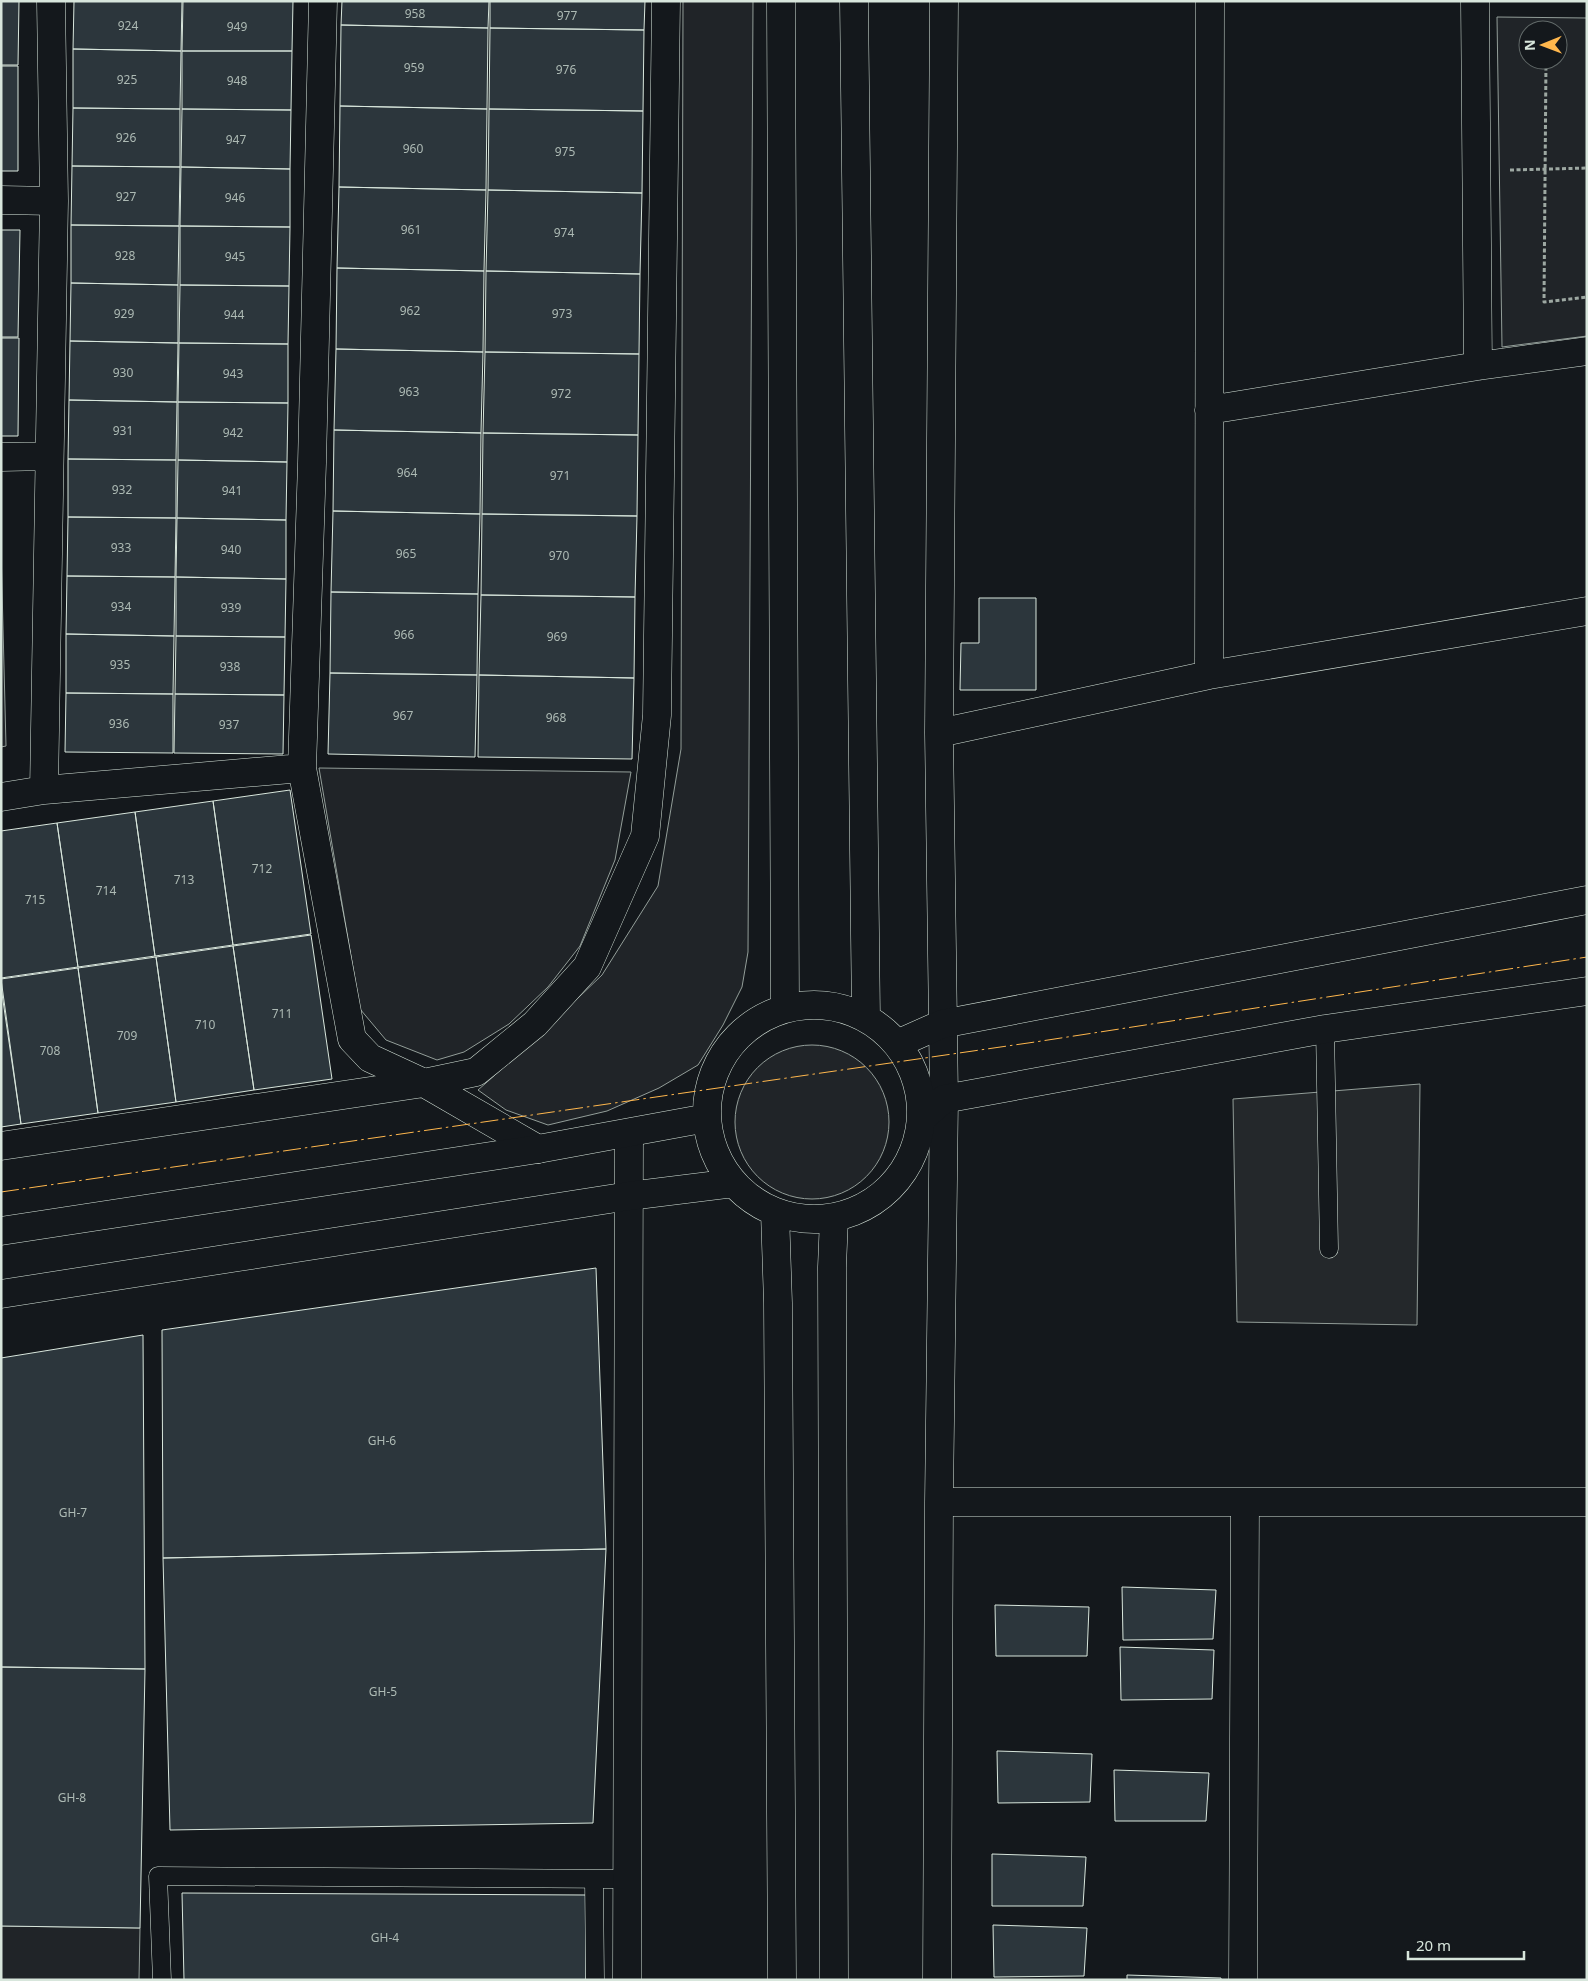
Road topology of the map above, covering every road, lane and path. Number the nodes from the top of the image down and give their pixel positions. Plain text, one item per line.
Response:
1 (52, 1) edge
2 (323, 1) edge
3 (666, 1) edge
4 (781, 1) edge
5 (854, 1) edge
6 (944, 1) edge
7 (1210, 1) edge
8 (1475, 1) edge
9 (1546, 70) edge
10 (1587, 168) edge
11 (1545, 169) junction
12 (1477, 171) junction
13 (1, 200) edge
14 (54, 201) junction
15 (1587, 297) edge
16 (1587, 351) edge
17 (1478, 366) junction
18 (1209, 410) junction
19 (49, 456) junction
20 (1, 457) edge
21 (1587, 611) edge
22 (1209, 675) junction
23 (938, 733) junction
24 (302, 768) junction
25 (44, 790) junction
26 (1, 797) edge
27 (1587, 900) edge
28 (1587, 990) edge
29 (785, 1008) junction
30 (866, 1018) junction
31 (942, 1024) junction
32 (1326, 1030) junction
33 (897, 1044) junction
34 (424, 1083) junction
35 (944, 1099) junction
36 (708, 1118) junction
37 (921, 1119) junction
38 (629, 1133) junction
39 (1, 1146) edge
40 (538, 1149) junction
41 (734, 1183) junction
42 (629, 1196) junction
43 (775, 1212) junction
44 (834, 1218) junction
45 (1, 1231) edge
46 (1329, 1249) dead end
47 (1, 1294) edge
48 (939, 1502) junction
49 (1245, 1502) junction
50 (1587, 1502) edge
51 (594, 1879) junction
52 (627, 1879) junction
53 (162, 1980) edge
54 (595, 1980) edge
55 (627, 1980) edge
56 (782, 1980) edge
57 (834, 1980) edge
58 (937, 1980) edge
59 (1243, 1980) edge

1 - 14 street
2 - 24 street
3 - 34 street
4 - 29 street
5 - 30 street
6 - 23 street
7 - 18 street
8 - 12 street
9 - 11 path
10 - 11 path
11 - 12 path
11 - 15 path
12 - 17 street
13 - 14 street
14 - 19 street
16 - 17 street
17 - 18 street
18 - 22 street
19 - 20 street
19 - 25 street
21 - 22 street
22 - 23 street
23 - 31 street
24 - 25 street
24 - 34 street
25 - 26 street
27 - 31 street
28 - 32 street
29 - 30 street
29 - 36 street
30 - 33 street
31 - 33 street
31 - 35 street
32 - 35 street
32 - 46 lane
33 - 37 street
34 - 39 street
34 - 40 street
35 - 37 street
35 - 48 street
36 - 38 street
36 - 41 street
37 - 44 street
38 - 40 street
38 - 42 street
40 - 45 street
41 - 42 street
41 - 43 street
42 - 47 street
42 - 52 street
43 - 44 street
43 - 56 street
44 - 57 street
48 - 49 street
48 - 58 street
49 - 50 street
49 - 59 street
51 - 52 lane
51 - 53 lane
51 - 54 lane
52 - 55 street

